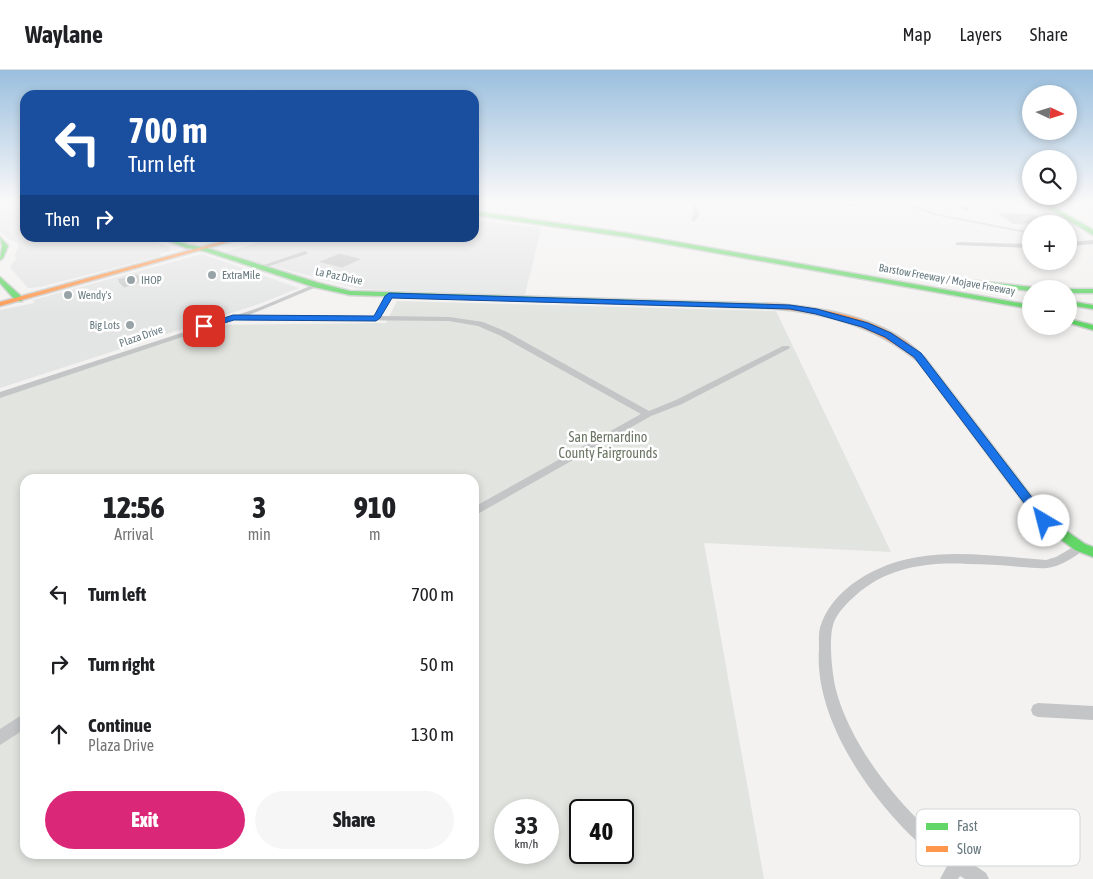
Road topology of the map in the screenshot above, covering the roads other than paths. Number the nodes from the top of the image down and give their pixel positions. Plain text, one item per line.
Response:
1 (0, 239) edge
2 (654, 240) edge
3 (700, 240) edge
4 (175, 242) edge
5 (188, 242) edge
6 (227, 242) edge
7 (1093, 242) edge
8 (1077, 243) edge
9 (958, 244) dead end
10 (1022, 246) edge
11 (205, 249) junction
12 (305, 253) dead end
13 (0, 258) edge
14 (793, 264) junction
15 (261, 267) junction
16 (905, 274) junction
17 (0, 279) edge
18 (317, 285) junction
19 (1022, 288) edge
20 (1077, 290) edge
21 (1093, 291) edge
22 (1022, 294) edge
23 (389, 296) junction
24 (19, 299) junction
25 (0, 304) edge
26 (1077, 304) edge
27 (1022, 305) edge
28 (1093, 307) edge
29 (1022, 311) edge
30 (1077, 315) edge
31 (233, 317) junction
32 (376, 318) junction
33 (1093, 318) edge
34 (1077, 324) edge
35 (1093, 328) edge
36 (786, 348) dead end
37 (0, 395) edge
38 (648, 414) junction
39 (479, 509) edge
40 (1080, 547) junction
41 (1093, 552) edge
42 (1038, 710) dead end
43 (1093, 713) edge
44 (20, 724) edge
45 (0, 738) edge
46 (916, 829) edge
47 (953, 871) edge
48 (980, 879) edge

1 - 13 main road
2 - 14 main road, Barstow Freeway / Mojave Freeway
3 - 16 main road, Barstow Freeway / Mojave Freeway
4 - 11 main road
5 - 11 main road
6 - 11 main road
7 - 8 street
9 - 10 street
11 - 15 main road, La Paz Drive
11 - 24 main road
12 - 15 street
14 - 27 main road, Barstow Freeway / Mojave Freeway
14 - 29 main road
15 - 18 main road, La Paz Drive
16 - 19 main road
16 - 22 main road, Barstow Freeway / Mojave Freeway
17 - 24 main road
18 - 23 main road, La Paz Drive
18 - 31 street, Plaza Drive
20 - 21 main road
23 - 32 street
23 - 40 main road, La Paz Drive
24 - 25 main road
26 - 28 main road
30 - 33 main road
31 - 32 street
31 - 37 street, Plaza Drive
32 - 38 street
34 - 35 main road
36 - 38 street
38 - 39 street
40 - 41 main road, La Paz Drive
40 - 46 street
42 - 43 street
44 - 45 street
47 - 48 street

